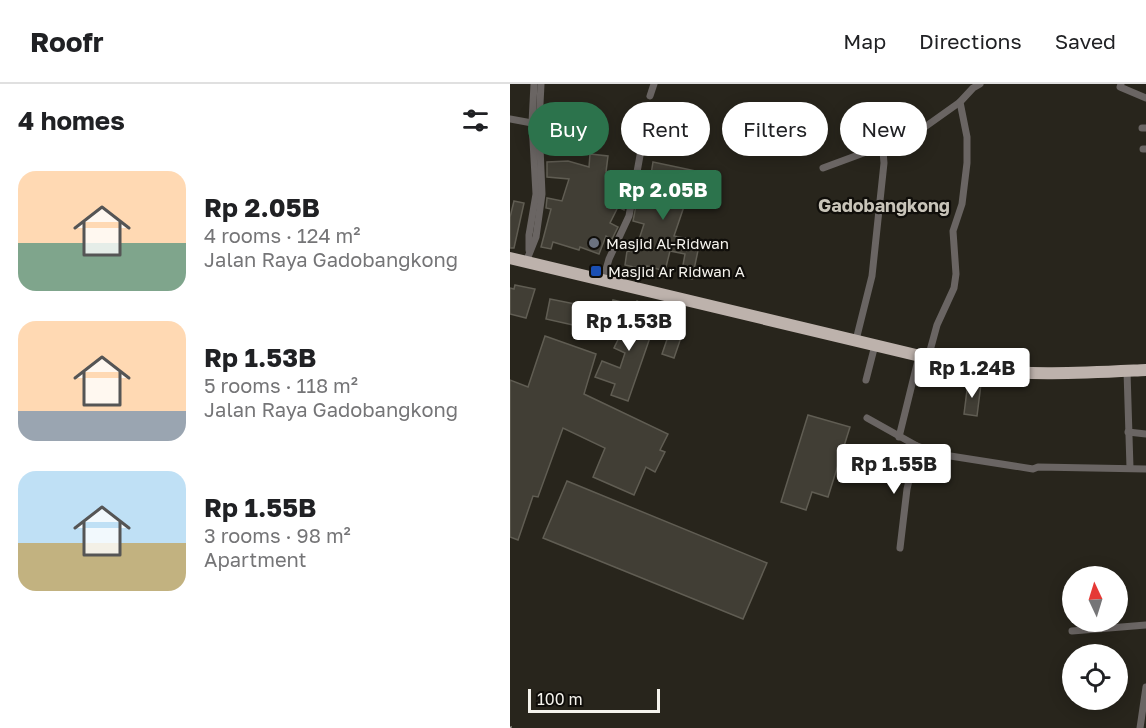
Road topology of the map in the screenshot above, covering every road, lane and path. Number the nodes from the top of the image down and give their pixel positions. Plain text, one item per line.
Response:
1 (534, 84) edge
2 (541, 84) edge
3 (654, 84) edge
4 (980, 84) edge
5 (1121, 84) edge
6 (650, 96) dead end
7 (1146, 98) edge
8 (533, 102) edge
9 (960, 102) junction
10 (510, 119) edge
11 (528, 122) edge
12 (927, 128) edge
13 (534, 156) edge
14 (640, 156) edge
15 (856, 156) edge
16 (883, 156) edge
17 (823, 168) dead end
18 (528, 256) junction
19 (510, 258) edge
20 (603, 280) junction
21 (856, 340) junction
22 (875, 345) junction
23 (923, 357) junction
24 (1146, 364) edge
25 (1146, 370) edge
26 (1047, 371) junction
27 (1127, 371) junction
28 (866, 380) dead end
29 (867, 418) dead end
30 (1128, 432) junction
31 (1146, 434) edge
32 (899, 437) junction
33 (916, 447) junction
34 (1130, 468) junction
35 (1146, 469) edge
36 (900, 548) dead end
37 (1146, 625) edge
38 (1128, 626) edge
39 (1146, 687) edge
40 (1140, 728) edge

1 - 8 street
2 - 18 street
3 - 6 street
4 - 9 street
5 - 7 street
9 - 12 street
9 - 23 street
10 - 11 street
13 - 18 street
14 - 20 street
15 - 17 street
16 - 21 street
18 - 19 highway
18 - 20 highway
20 - 21 highway
21 - 22 highway
22 - 23 highway
22 - 28 street
23 - 26 highway
23 - 32 street
24 - 26 highway
25 - 27 highway
26 - 27 highway
27 - 30 street
29 - 32 street
30 - 31 street
30 - 34 street
32 - 33 street
33 - 34 street
33 - 36 street
34 - 35 street
37 - 38 street
39 - 40 street

